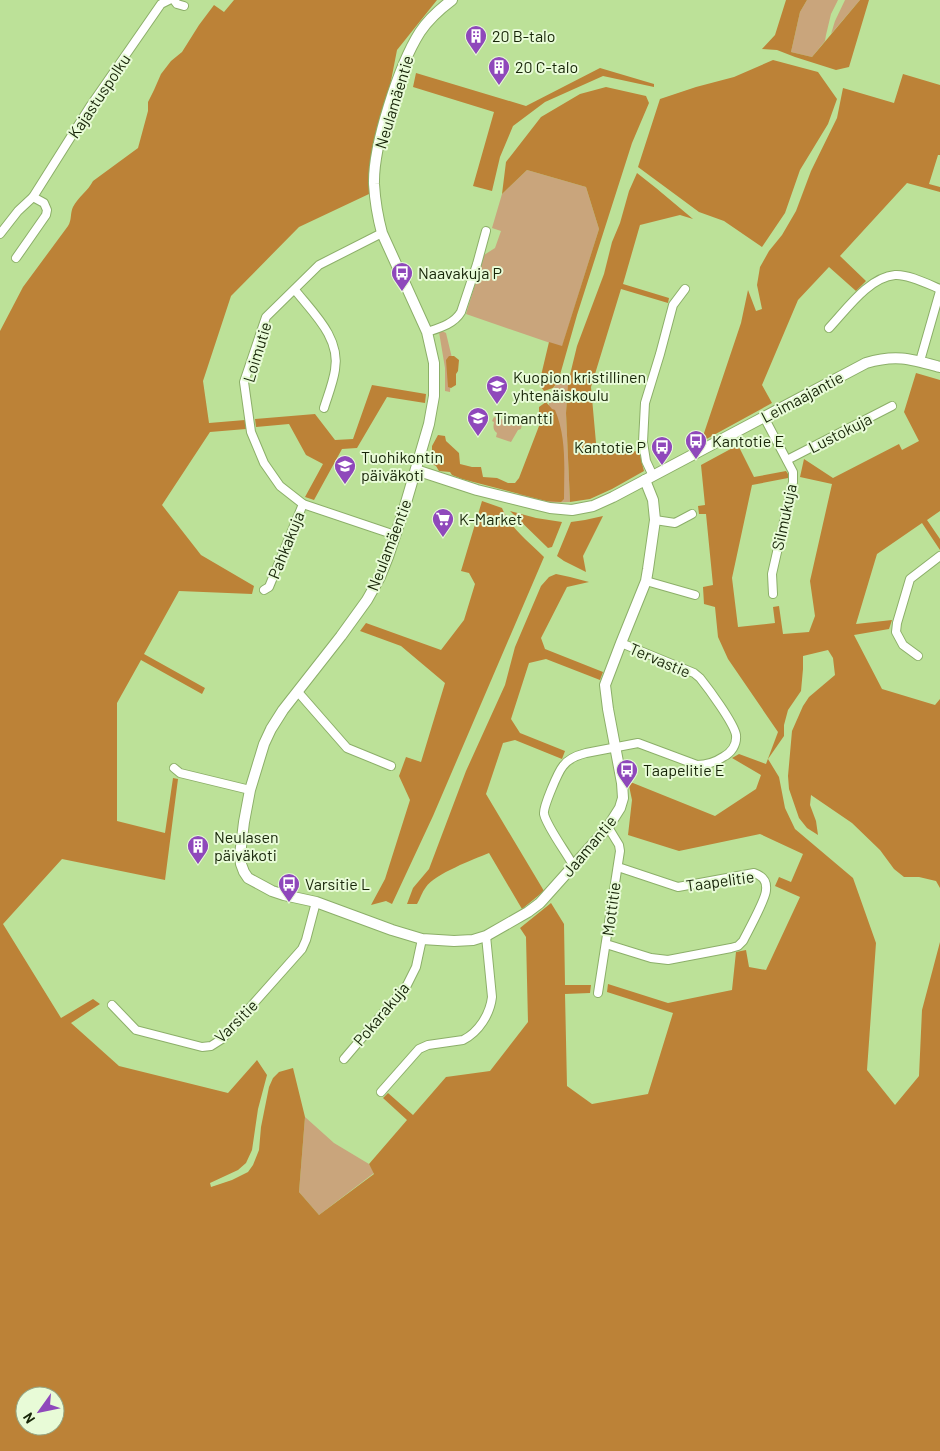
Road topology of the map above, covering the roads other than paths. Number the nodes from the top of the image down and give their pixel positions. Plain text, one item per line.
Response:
1 (169, 0) edge
2 (174, 0) edge
3 (452, 0) edge
4 (184, 6) dead end
5 (34, 198) junction
6 (486, 231) dead end
7 (382, 233) junction
8 (0, 234) edge
9 (16, 258) dead end
10 (685, 289) dead end
11 (295, 290) junction
12 (940, 290) edge
13 (829, 328) dead end
14 (427, 332) junction
15 (920, 361) junction
16 (940, 367) edge
17 (892, 406) dead end
18 (324, 408) dead end
19 (764, 417) junction
20 (788, 460) junction
21 (416, 470) junction
22 (649, 478) junction
23 (303, 504) junction
24 (692, 514) dead end
25 (655, 520) junction
26 (395, 535) junction
27 (940, 556) edge
28 (646, 581) junction
29 (266, 588) dead end
30 (773, 594) dead end
31 (695, 595) dead end
32 (621, 643) junction
33 (918, 656) dead end
34 (298, 692) junction
35 (615, 748) junction
36 (391, 766) dead end
37 (174, 768) dead end
38 (250, 790) junction
39 (608, 827) junction
40 (574, 865) junction
41 (618, 867) junction
42 (248, 878) joint
43 (316, 902) junction
44 (486, 936) junction
45 (422, 939) junction
46 (606, 944) junction
47 (598, 993) dead end
48 (112, 1005) dead end
49 (344, 1059) dead end
50 (381, 1092) dead end

1 - 5 street, Kajastuspolku
2 - 4 street
3 - 7 street, Neulamäentie
5 - 8 street, Kajastuspolku
5 - 9 street
6 - 14 street
7 - 11 street, Loimutie
7 - 14 street, Neulamäentie
10 - 22 street
11 - 18 street
11 - 23 street, Loimutie
12 - 13 street
12 - 15 street
14 - 21 street, Neulamäentie
15 - 16 street, Leimaajantie
15 - 19 street, Leimaajantie
17 - 20 street, Lustokuja
19 - 20 street, Silmukuja
19 - 22 street, Leimaajantie
20 - 30 street, Silmukuja
21 - 22 street, Leimaajantie
21 - 26 street, Neulamäentie
22 - 25 street, Jaamantie
23 - 26 street, Loimutie
23 - 29 street, Pahkakuja
24 - 25 street
25 - 28 street, Jaamantie
26 - 34 street, Neulamäentie
27 - 33 street
28 - 31 street
28 - 32 street, Jaamantie
32 - 35 street, Jaamantie
32 - 35 street, Tervastie
34 - 36 street
34 - 38 street, Neulamäentie
35 - 39 street, Jaamantie
35 - 40 street
37 - 38 street
38 - 42 street, Neulamäentie
39 - 40 street, Jaamantie
39 - 41 street, Mottitie
40 - 44 street, Jaamantie
41 - 46 street, Mottitie
41 - 46 street, Taapelitie
42 - 43 street, Jaamantie
43 - 45 street, Jaamantie
43 - 48 street, Varsitie
44 - 45 street, Jaamantie
44 - 50 street
45 - 49 street, Pokarakuja
46 - 47 street, Mottitie

